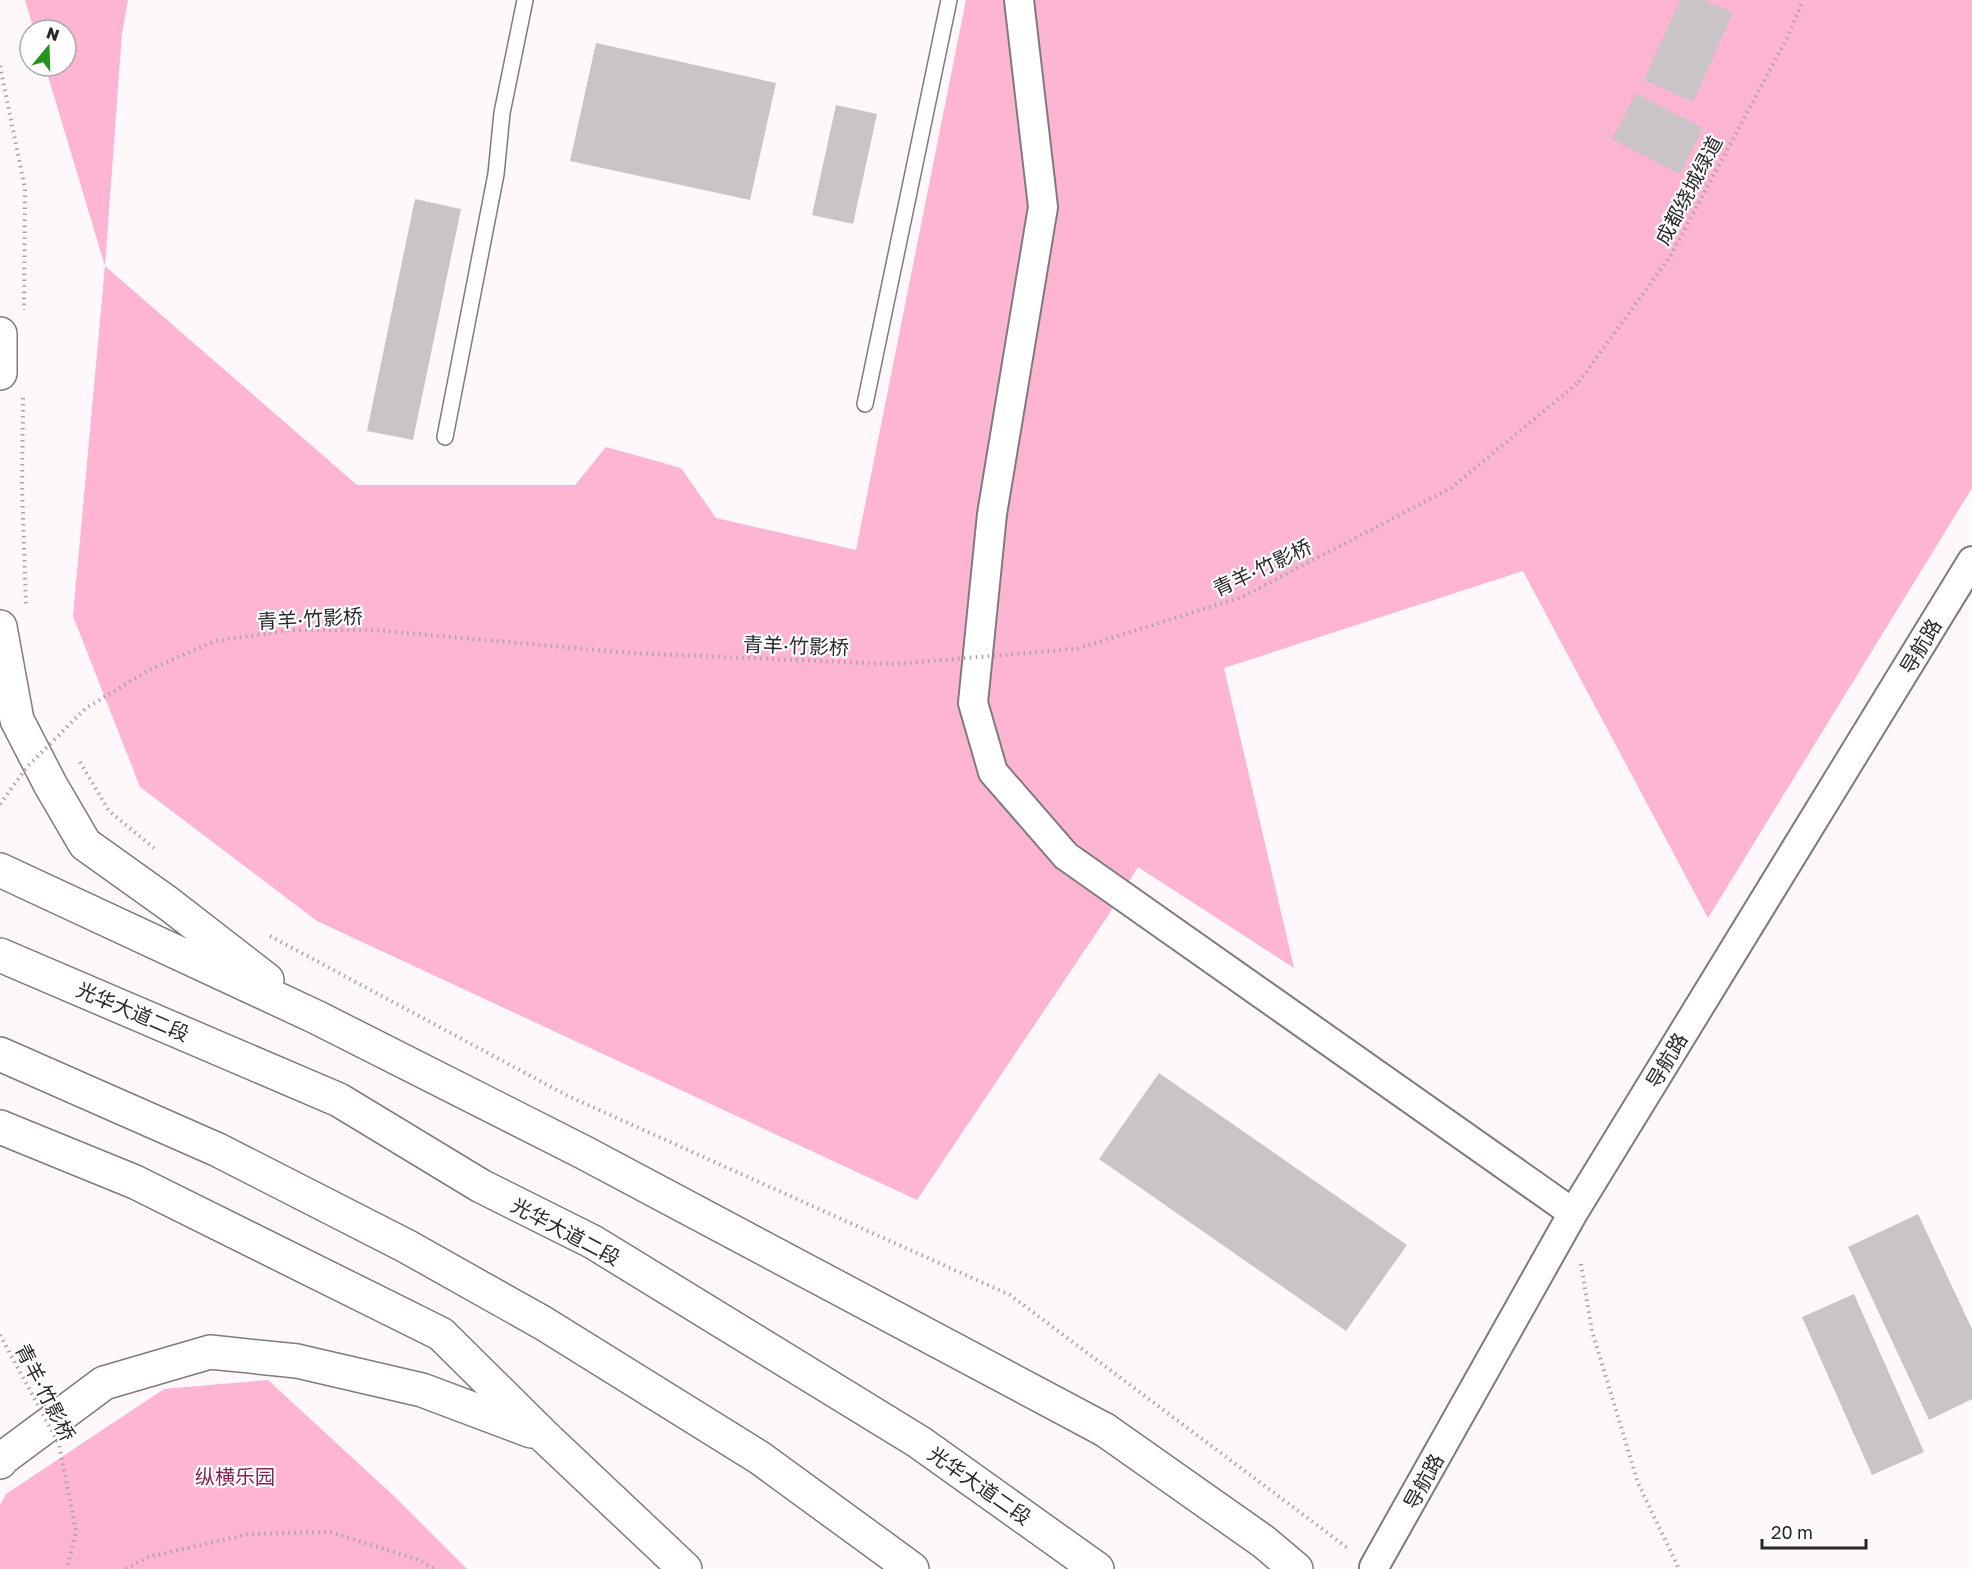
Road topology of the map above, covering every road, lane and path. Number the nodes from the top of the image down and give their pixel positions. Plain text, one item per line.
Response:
1 (525, 0) edge
2 (949, 0) edge
3 (1019, 0) edge
4 (1803, 0) edge
5 (0, 66) edge
6 (12, 327) edge
7 (11, 382) edge
8 (1580, 382) joint
9 (865, 404) dead end
10 (445, 437) dead end
11 (1972, 561) edge
12 (26, 604) dead end
13 (0, 627) edge
14 (57, 724) dead end
15 (63, 733) dead end
16 (75, 753) dead end
17 (0, 804) edge
18 (161, 854) dead end
19 (0, 870) edge
20 (269, 936) dead end
21 (0, 955) edge
22 (316, 1017) junction
23 (0, 1054) edge
24 (0, 1127) edge
25 (1573, 1213) junction
26 (0, 1335) edge
27 (543, 1435) junction
28 (0, 1462) edge
29 (1374, 1568) edge
30 (67, 1569) edge
31 (126, 1569) edge
32 (435, 1569) edge
33 (685, 1569) edge
34 (912, 1569) edge
35 (1097, 1569) edge
36 (1296, 1569) edge
37 (1679, 1569) edge

1 - 10 lane
2 - 9 lane
3 - 25 street
4 - 8 path, 成都绕城绿道
5 - 6 path
6 - 7 main road
7 - 12 path
8 - 17 path, 青羊·竹影桥, bridge
11 - 25 street, 导航路
13 - 22 main road
14 - 15 path
16 - 18 path
19 - 22 main road
20 - 29 path
21 - 35 main road, 光华大道二段
22 - 36 main road
23 - 34 main road
24 - 27 main road
25 - 29 street, 导航路
25 - 37 path
26 - 30 path, 青羊·竹影桥, bridge
27 - 28 main road
27 - 33 main road
31 - 32 path

